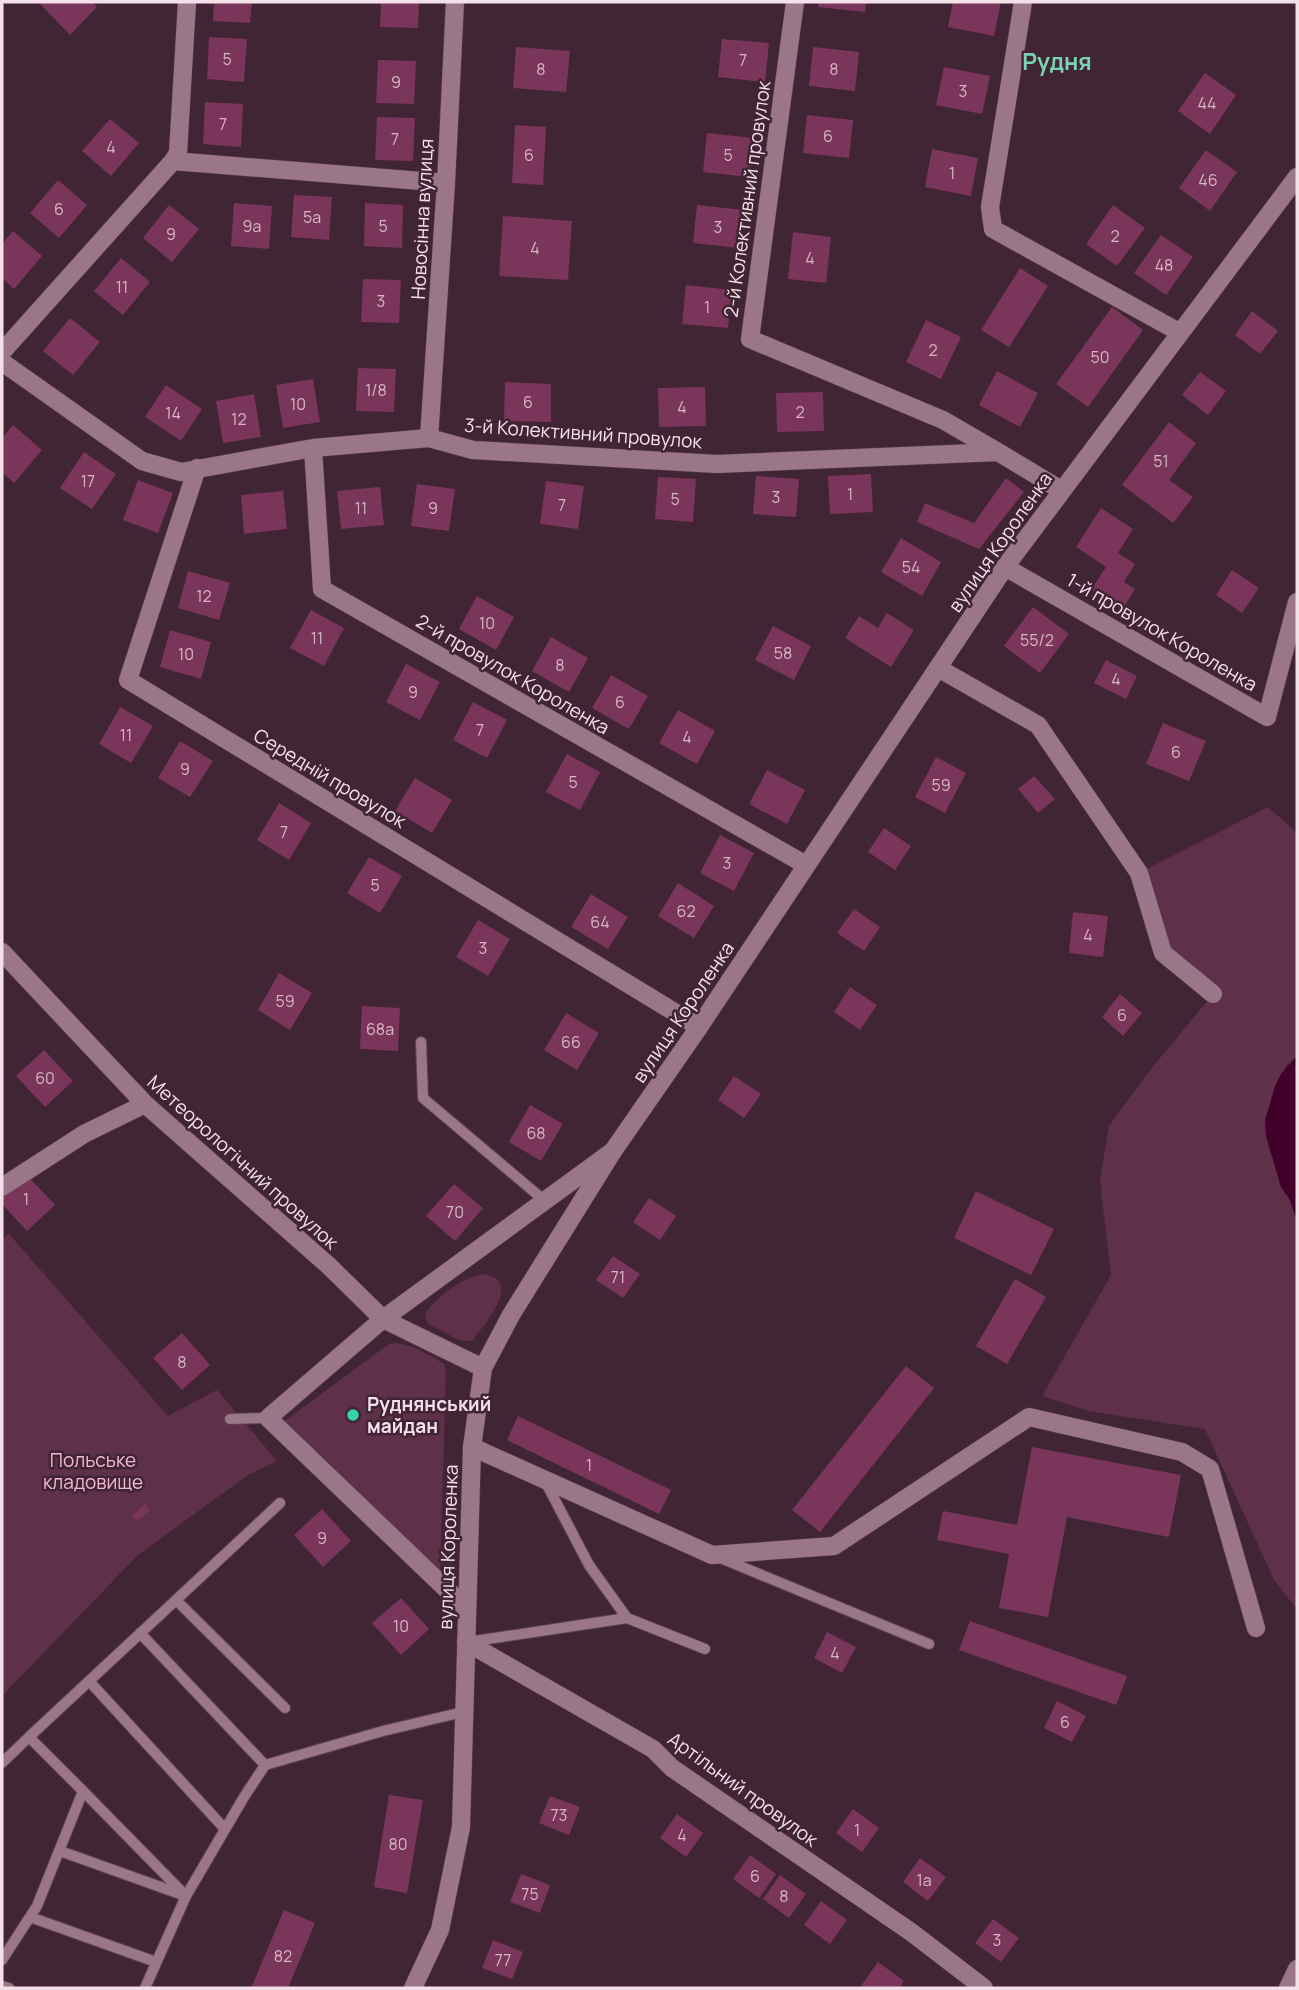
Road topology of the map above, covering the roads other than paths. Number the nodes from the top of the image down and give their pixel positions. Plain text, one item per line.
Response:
1 (187, 2) edge
2 (455, 2) edge
3 (795, 2) edge
4 (1023, 2) edge
5 (173, 162) junction
6 (1297, 177) edge
7 (446, 183) junction
8 (1179, 332) junction
9 (2, 352) edge
10 (2, 362) edge
11 (429, 438) junction
12 (313, 448) junction
13 (998, 452) junction
14 (197, 468) junction
15 (1061, 490) junction
16 (1005, 567) junction
17 (1297, 602) edge
18 (938, 668) junction
19 (806, 865) junction
20 (2, 952) edge
21 (1213, 994) dead end
22 (699, 1027) junction
23 (421, 1042) dead end
24 (145, 1104) junction
25 (612, 1151) junction
26 (2, 1187) edge
27 (545, 1201) junction
28 (383, 1319) junction
29 (483, 1368) junction
30 (268, 1418) junction
31 (230, 1419) dead end
32 (472, 1447) junction
33 (545, 1481) junction
34 (280, 1503) dead end
35 (712, 1555) junction
36 (176, 1600) junction
37 (466, 1608) junction
38 (627, 1618) junction
39 (1256, 1628) dead end
40 (140, 1633) junction
41 (466, 1642) junction
42 (929, 1644) dead end
43 (705, 1649) dead end
44 (89, 1681) junction
45 (285, 1708) dead end
46 (463, 1712) junction
47 (29, 1737) junction
48 (2, 1763) edge
49 (265, 1765) junction
50 (83, 1791) junction
51 (225, 1829) junction
52 (60, 1851) junction
53 (186, 1896) junction
54 (30, 1917) junction
55 (2, 1960) edge
56 (156, 1962) junction
57 (1297, 1969) edge
58 (2, 1986) edge
59 (9, 1988) edge
60 (145, 1988) edge
61 (413, 1988) edge
62 (984, 1988) edge
63 (1288, 1988) edge

1 - 5 street
2 - 7 street, Новосінна вулиця
3 - 13 street, 2-й Колективний провулок
4 - 8 street
5 - 7 street
5 - 9 street
6 - 8 street, вулиця Короленка
7 - 11 street, Новосінна вулиця
8 - 15 street, вулиця Короленка
10 - 14 street, 3-й Колективний провулок
11 - 12 street, 3-й Колективний провулок
11 - 13 street, 3-й Колективний провулок
12 - 14 street, 3-й Колективний провулок
12 - 19 street, 2-й провулок Короленка
13 - 15 street
14 - 22 street, Середній провулок
15 - 16 street, вулиця Короленка
16 - 17 street, 1-й провулок Короленка
16 - 18 street, вулиця Короленка
18 - 19 street, вулиця Короленка
18 - 21 street
19 - 22 street, вулиця Короленка
20 - 24 street, Метеорологічний провулок
22 - 25 street, вулиця Короленка
23 - 27 lane
24 - 26 street
24 - 28 street, Метеорологічний провулок
25 - 27 street
25 - 29 street, вулиця Короленка
27 - 28 street
28 - 29 street, Метеорологічний провулок
28 - 30 street
29 - 32 street, вулиця Короленка
30 - 31 lane
30 - 37 street
32 - 33 street
32 - 37 street, вулиця Короленка
33 - 35 street
33 - 38 lane
34 - 36 lane
35 - 39 street
35 - 42 lane
36 - 40 lane
36 - 45 lane
37 - 41 street, вулиця Короленка
38 - 41 lane
38 - 43 lane
40 - 44 lane
40 - 49 lane
41 - 46 street, вулиця Короленка
41 - 62 street, Артільний провулок
44 - 47 lane
44 - 51 lane
46 - 49 lane
46 - 61 street, вулиця Короленка
47 - 48 lane
47 - 50 lane
49 - 51 lane
50 - 52 lane
50 - 53 lane
51 - 53 lane
52 - 53 lane
52 - 54 lane
53 - 56 lane
54 - 55 lane
54 - 56 lane
56 - 60 lane
57 - 63 street
58 - 59 lane

